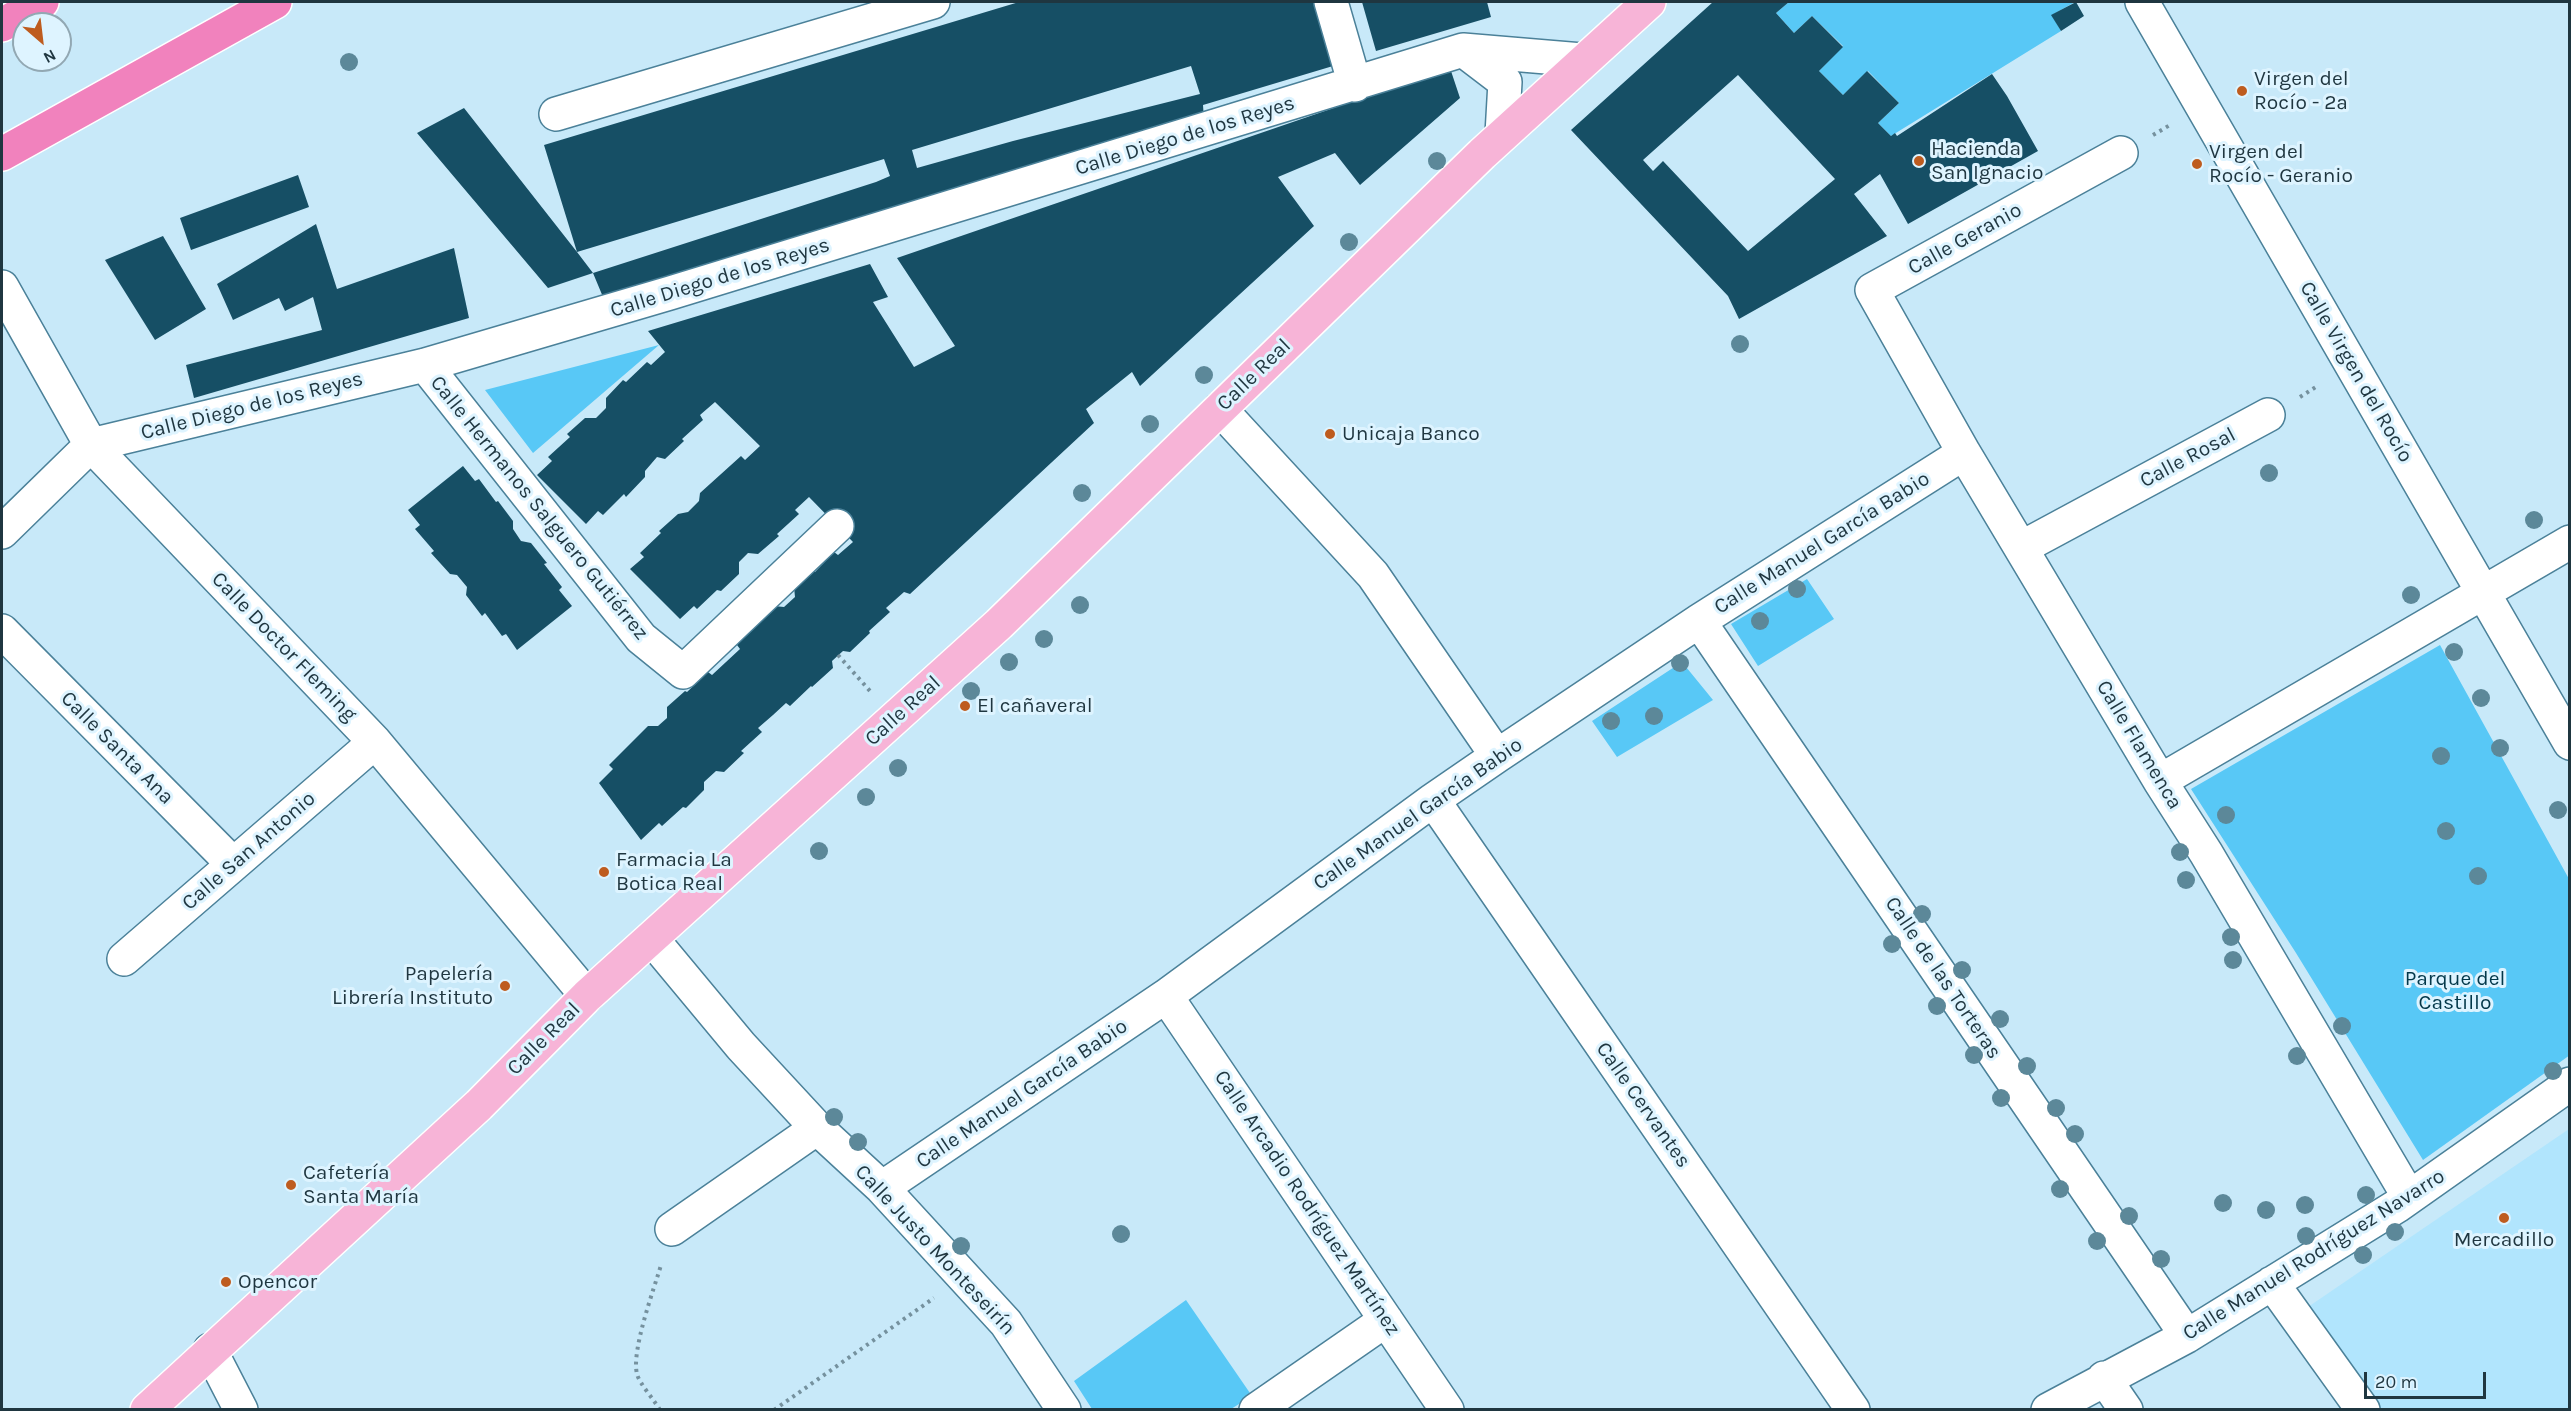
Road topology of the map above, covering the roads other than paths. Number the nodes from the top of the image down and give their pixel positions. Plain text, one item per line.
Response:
1 (42, 2) edge
2 (933, 2) edge
3 (1330, 2) edge
4 (1649, 2) edge
5 (2142, 2) edge
6 (276, 4) edge
7 (2, 25) edge
8 (1463, 50) junction
9 (1582, 60) junction
10 (1355, 85) junction
11 (556, 114) dead end
12 (1502, 134) junction
13 (2121, 153) road end
14 (2, 154) edge
15 (2, 287) edge
16 (1872, 290) joint
17 (424, 365) junction
18 (1220, 409) junction
19 (2268, 415) road end
20 (91, 445) junction
21 (1964, 453) junction
22 (837, 526) dead end
23 (2, 532) edge
24 (2570, 542) edge
25 (2021, 548) junction
26 (2483, 591) junction
27 (1699, 621) junction
28 (2, 632) edge
29 (375, 742) junction
30 (2570, 743) edge
31 (1497, 756) junction
32 (2160, 781) junction
33 (1433, 800) junction
34 (233, 864) junction
35 (652, 939) junction
36 (124, 959) dead end
37 (587, 996) junction
38 (1166, 996) junction
39 (2570, 1084) edge
40 (817, 1128) junction
41 (882, 1188) junction
42 (2409, 1197) junction
43 (672, 1229) road end
44 (2272, 1283) junction
45 (1386, 1320) junction
46 (2187, 1336) junction
47 (210, 1350) junction
48 (2104, 1378) junction
49 (147, 1410) edge
50 (241, 1410) edge
51 (1064, 1410) edge
52 (1256, 1410) edge
53 (1447, 1410) edge
54 (1854, 1410) edge
55 (2048, 1410) edge
56 (2126, 1410) edge
57 (2362, 1410) edge

1 - 7 highway
2 - 11 street
3 - 10 street
4 - 9 main road, Calle Real
5 - 26 street, Calle Virgen del Rocío
6 - 14 highway
8 - 9 street, Calle Diego de los Reyes
8 - 10 street, Calle Diego de los Reyes
8 - 12 street
9 - 12 main road, Calle Real
10 - 17 street, Calle Diego de los Reyes
12 - 18 main road, Calle Real
13 - 16 street, Calle Geranio
15 - 20 street, Calle Doctor Fleming
16 - 21 street, Calle Flamenca
17 - 20 street, Calle Diego de los Reyes
17 - 22 street, Calle Hermanos Salguero Gutiérrez
18 - 31 street
18 - 35 main road, Calle Real
19 - 25 street, Calle Rosal
20 - 23 street
20 - 29 street, Calle Doctor Fleming
21 - 25 street, Calle Flamenca
21 - 27 street, Calle Manuel García Babio
24 - 26 street
25 - 32 street, Calle Flamenca
26 - 30 street, Calle Virgen del Rocío
26 - 32 street
27 - 31 street, Calle Manuel García Babio
27 - 46 street, Calle de las Torteras
28 - 34 street, Calle Santa Ana
29 - 34 street, Calle San Antonio
29 - 37 street, Calle Doctor Fleming
31 - 33 street, Calle Manuel García Babio
32 - 42 street, Calle Flamenca
33 - 38 street, Calle Manuel García Babio
33 - 54 street, Calle Cervantes
34 - 36 street, Calle San Antonio
35 - 37 main road, Calle Real
35 - 40 street, Calle Justo Monteseirín
37 - 47 main road, Calle Real
38 - 41 street, Calle Manuel García Babio
38 - 45 street, Calle Arcadio Rodríguez Martínez
39 - 42 street, Calle Manuel Rodríguez Navarro
40 - 41 street, Calle Justo Monteseirín
40 - 43 street
41 - 51 street, Calle Justo Monteseirín
42 - 44 street, Calle Manuel Rodríguez Navarro
44 - 46 street, Calle Manuel Rodríguez Navarro
44 - 57 street
45 - 52 street
45 - 53 street, Calle Arcadio Rodríguez Martínez
46 - 48 street, Calle Manuel Rodríguez Navarro
47 - 49 main road, Calle Real
47 - 50 street
48 - 55 street, Calle Manuel Rodríguez Navarro
48 - 56 street

